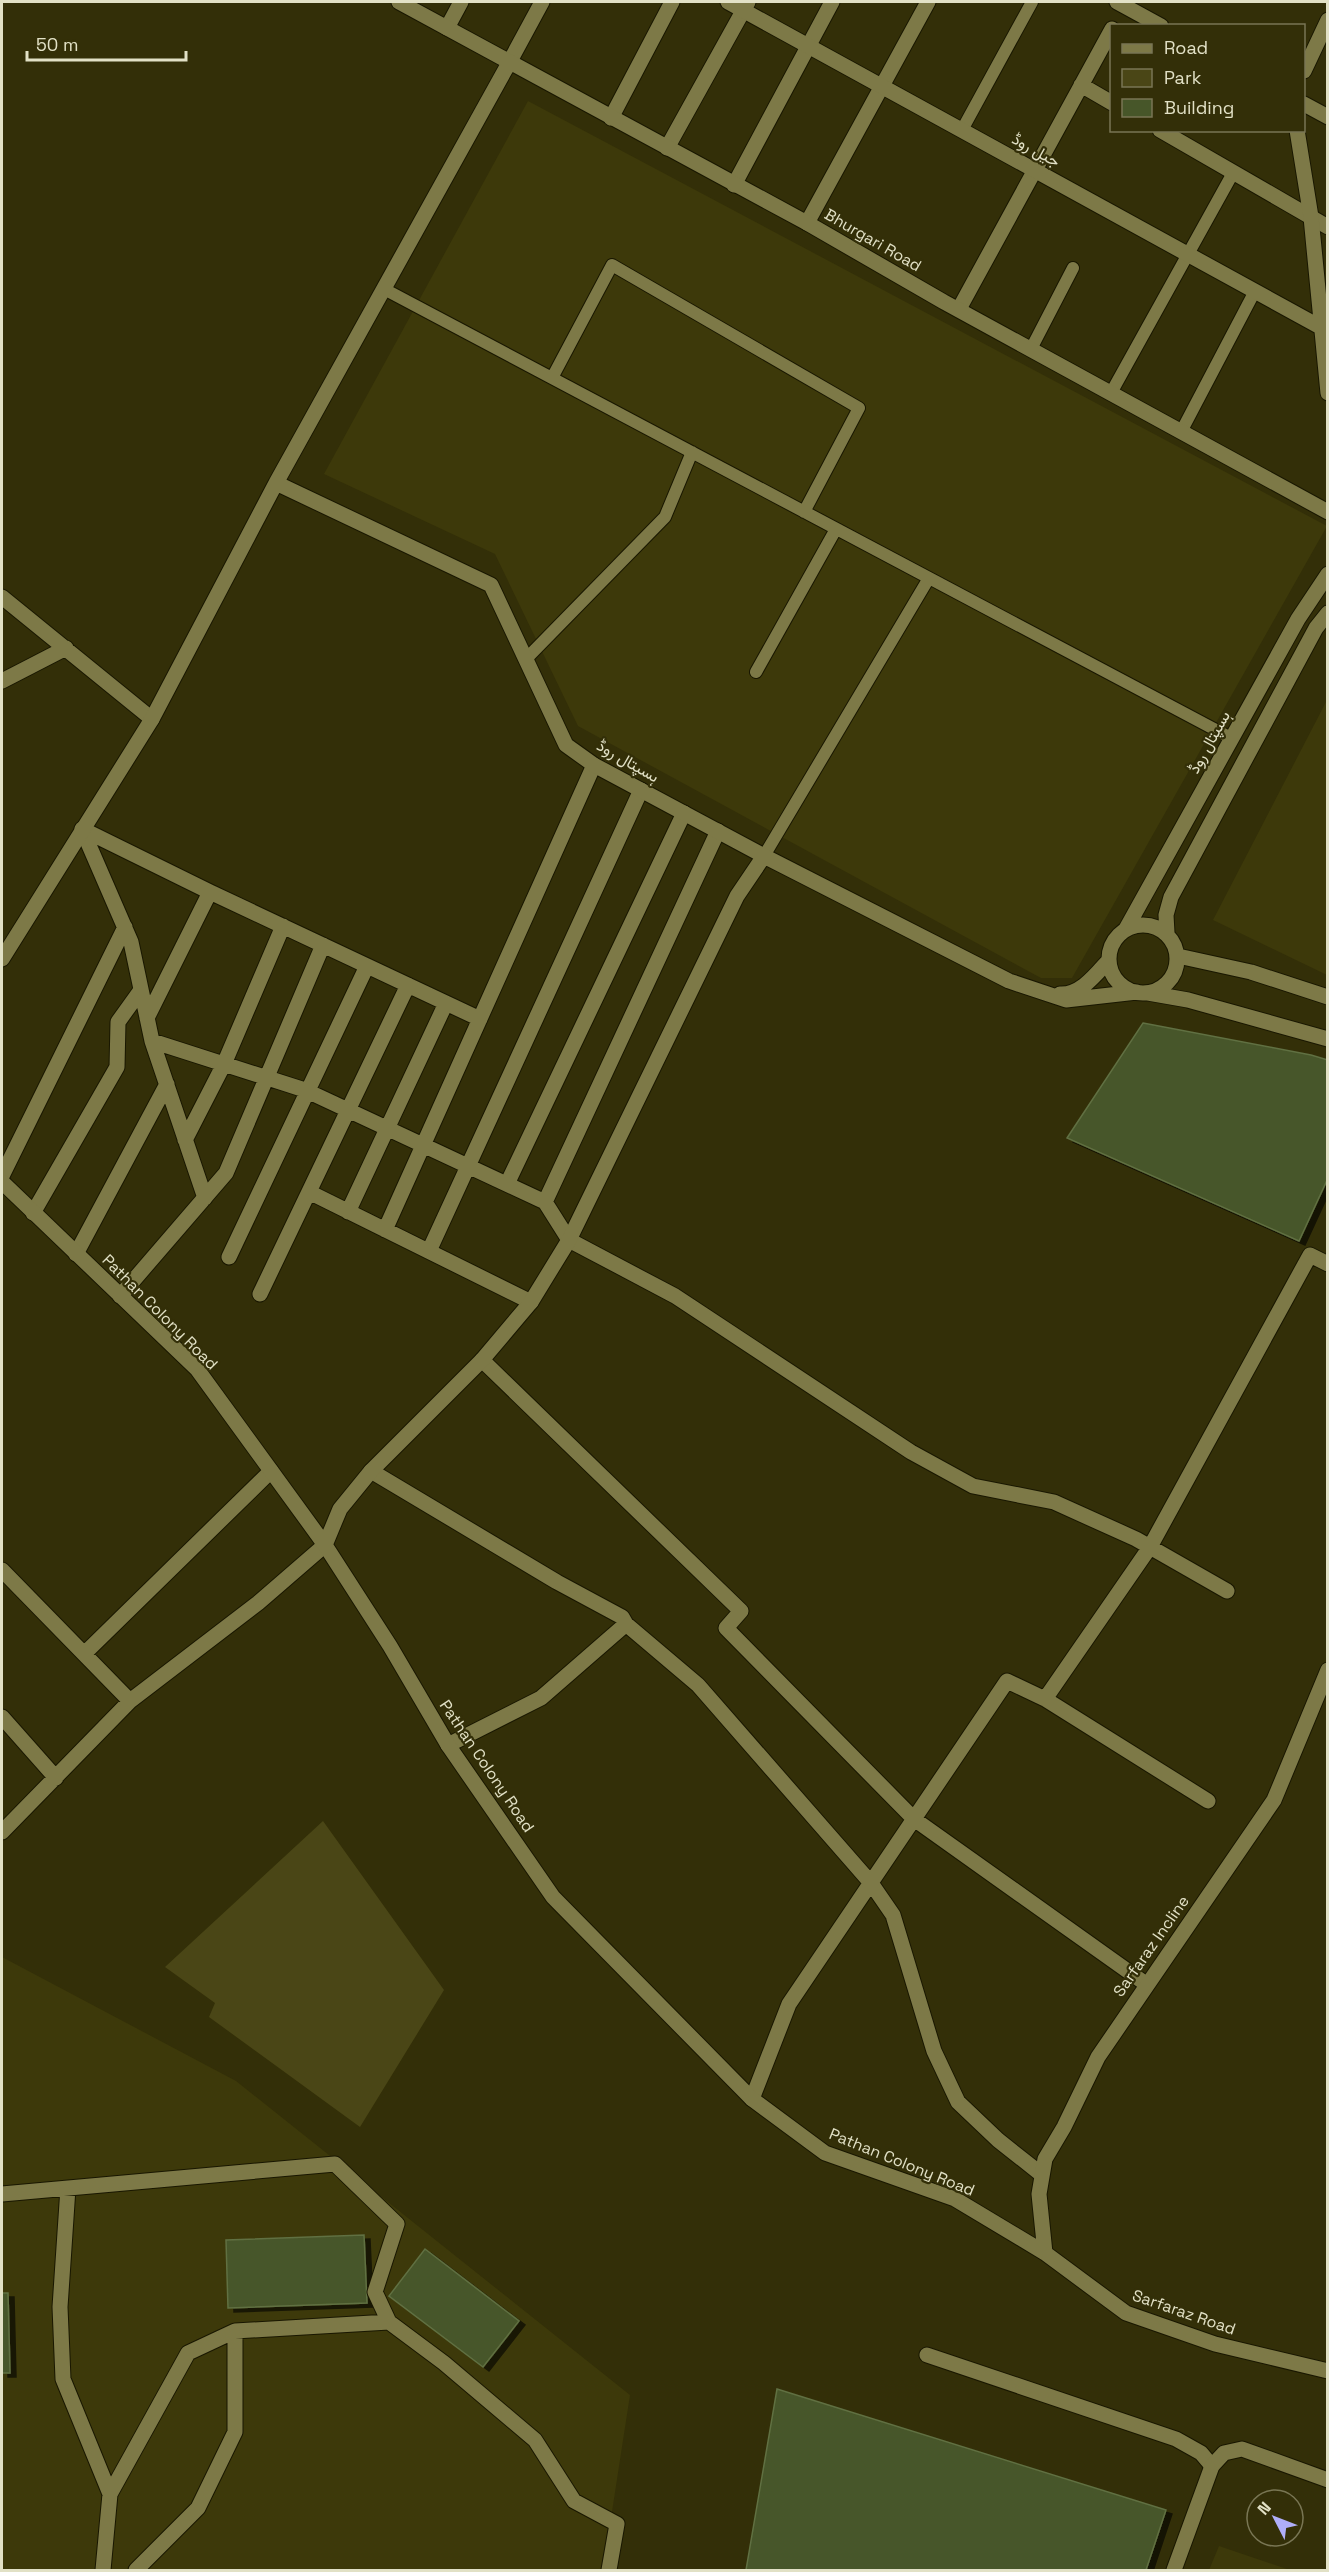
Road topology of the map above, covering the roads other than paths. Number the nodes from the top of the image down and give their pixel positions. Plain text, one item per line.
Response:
1 (399, 2) edge
2 (461, 2) edge
3 (542, 2) edge
4 (672, 2) edge
5 (728, 2) edge
6 (832, 2) edge
7 (928, 2) edge
8 (1032, 2) edge
9 (1123, 3) edge
10 (746, 6) edge
11 (1328, 20) edge
12 (1114, 24) edge
13 (1158, 24) edge
14 (447, 28) junction
15 (1110, 32) edge
16 (808, 45) junction
17 (509, 63) junction
18 (1305, 69) edge
19 (882, 85) junction
20 (1081, 85) junction
21 (1110, 102) edge
22 (1305, 105) edge
23 (1328, 117) edge
24 (611, 118) junction
25 (962, 130) junction
26 (1163, 132) edge
27 (1297, 132) edge
28 (667, 148) junction
29 (1034, 170) junction
30 (1233, 173) junction
31 (734, 185) junction
32 (1311, 217) junction
33 (807, 223) junction
34 (1328, 226) edge
35 (1188, 255) junction
36 (1073, 268) dead end
37 (384, 289) junction
38 (1255, 291) junction
39 (959, 309) junction
40 (1325, 329) edge
41 (1031, 349) junction
42 (552, 378) junction
43 (1111, 393) junction
44 (1328, 393) edge
45 (1182, 432) junction
46 (692, 452) junction
47 (276, 483) junction
48 (804, 512) junction
49 (1328, 512) edge
50 (836, 529) junction
51 (1328, 574) edge
52 (929, 578) junction
53 (2, 597) edge
54 (1328, 613) edge
55 (66, 648) junction
56 (526, 659) junction
57 (756, 672) dead end
58 (2, 681) edge
59 (152, 719) junction
60 (1231, 738) junction
61 (594, 765) junction
62 (641, 790) junction
63 (684, 813) junction
64 (82, 829) junction
65 (718, 831) junction
66 (764, 856) junction
67 (210, 892) junction
68 (283, 926) junction
69 (125, 927) junction
70 (1126, 930) junction
71 (1167, 933) junction
72 (324, 945) junction
73 (1178, 956) junction
74 (2, 959) edge
75 (1109, 960) junction
76 (367, 966) junction
77 (408, 985) junction
78 (141, 990) junction
79 (1142, 992) junction
80 (1042, 994) junction
81 (1328, 997) edge
82 (446, 1003) junction
83 (147, 1018) junction
84 (480, 1019) junction
85 (1328, 1039) edge
86 (152, 1041) junction
87 (224, 1064) junction
88 (267, 1078) junction
89 (166, 1084) junction
90 (307, 1091) junction
91 (348, 1110) junction
92 (387, 1128) junction
93 (186, 1140) junction
94 (423, 1145) junction
95 (468, 1166) junction
96 (2, 1176) edge
97 (2, 1182) edge
98 (507, 1184) junction
99 (309, 1192) junction
100 (205, 1198) junction
101 (545, 1202) junction
102 (348, 1212) junction
103 (33, 1213) junction
104 (385, 1230) junction
105 (569, 1240) junction
106 (429, 1251) junction
107 (76, 1254) junction
108 (229, 1257) dead end
109 (1328, 1264) edge
110 (260, 1294) dead end
111 (120, 1296) junction
112 (531, 1302) junction
113 (482, 1360) junction
114 (271, 1471) junction
115 (370, 1471) junction
116 (325, 1545) junction
117 (1150, 1546) junction
118 (2, 1570) edge
119 (1227, 1591) dead end
120 (626, 1624) junction
121 (84, 1654) junction
122 (1328, 1670) edge
123 (1045, 1699) junction
124 (130, 1701) junction
125 (2, 1718) edge
126 (448, 1745) junction
127 (56, 1778) junction
128 (1208, 1801) dead end
129 (914, 1819) junction
130 (2, 1829) edge
131 (871, 1883) junction
132 (1146, 1984) junction
133 (752, 2098) junction
134 (1041, 2174) junction
135 (68, 2188) junction
136 (2, 2194) edge
137 (1045, 2253) junction
138 (389, 2322) junction
139 (235, 2331) junction
140 (927, 2355) dead end
141 (1328, 2371) edge
142 (1212, 2466) junction
143 (1328, 2480) edge
144 (110, 2494) junction
145 (103, 2571) edge
146 (136, 2571) edge
147 (609, 2571) edge
148 (1174, 2571) edge

1 - 14 street, Bhurgari Road
2 - 14 street
3 - 17 street
4 - 24 street
5 - 10 street, جیل روڈ
6 - 16 street
7 - 19 street
8 - 25 lane
9 - 12 street
9 - 13 street
10 - 16 street, جیل روڈ
10 - 28 street
11 - 18 street
14 - 17 street, Bhurgari Road
15 - 20 street
16 - 19 street, جیل روڈ
16 - 31 street
17 - 24 street, Bhurgari Road
17 - 37 street
19 - 25 street, جیل روڈ
19 - 33 street
20 - 21 street
20 - 29 street
22 - 23 street
24 - 28 street, Bhurgari Road
25 - 29 street, جیل روڈ
26 - 30 street
27 - 32 street
28 - 31 street, Bhurgari Road
29 - 35 street, جیل روڈ
29 - 39 street
30 - 32 street
30 - 35 lane
31 - 33 street, Bhurgari Road
32 - 34 street
32 - 40 street
33 - 39 street, Bhurgari Road
35 - 38 street, جیل روڈ
35 - 43 lane
36 - 41 lane
37 - 42 lane
37 - 47 street
38 - 40 street, جیل روڈ
38 - 45 lane
39 - 41 street, Bhurgari Road
40 - 44 street
41 - 43 street, Bhurgari Road
42 - 46 lane
42 - 48 lane
43 - 45 street, Bhurgari Road
45 - 49 street, Bhurgari Road
46 - 48 lane
46 - 56 lane
47 - 56 street, ہسپتال روڈ
47 - 59 street
48 - 50 lane
50 - 52 lane
50 - 57 lane
51 - 60 street, ہسپتال روڈ
52 - 60 lane
52 - 66 lane
53 - 55 street
54 - 71 street
55 - 58 street
55 - 59 street
56 - 61 street, ہسپتال روڈ
59 - 64 street
60 - 70 street, ہسپتال روڈ
61 - 62 street, ہسپتال روڈ
61 - 84 street
62 - 63 street, ہسپتال روڈ
62 - 95 street
63 - 65 street, ہسپتال روڈ
63 - 98 street
64 - 67 street
64 - 69 street
64 - 74 street
65 - 66 street, ہسپتال روڈ
65 - 101 street
66 - 80 street, ہسپتال روڈ
66 - 105 street
67 - 68 street
67 - 83 street
68 - 72 street
68 - 87 street
69 - 78 street
69 - 96 street
70 - 71 street
70 - 75 street
71 - 73 street
72 - 76 street
72 - 88 street
73 - 79 street
73 - 81 street
75 - 79 street
75 - 80 street, ہسپتال روڈ
76 - 77 street
76 - 90 street
77 - 82 street
77 - 91 street
78 - 83 street
78 - 103 street
79 - 80 street, ہسپتال روڈ
79 - 85 street
82 - 84 street
82 - 92 street
83 - 86 street
84 - 94 street
86 - 87 street
86 - 89 street
87 - 88 street
87 - 93 street
88 - 90 street
88 - 100 street
89 - 93 street
89 - 107 street
90 - 91 street
90 - 108 street
91 - 92 street
91 - 99 street
92 - 94 street
92 - 102 street
93 - 100 street
94 - 95 street
94 - 104 street
95 - 98 street
95 - 106 street
97 - 103 street, Pathan Colony Road
98 - 101 street
99 - 102 street
99 - 110 street
100 - 111 street
101 - 105 street
102 - 104 street
103 - 107 street, Pathan Colony Road
104 - 106 street
105 - 112 street
105 - 117 street
106 - 112 street
107 - 111 street, Pathan Colony Road
109 - 117 street
111 - 114 street, Pathan Colony Road
112 - 113 street
113 - 115 street
113 - 129 street
114 - 116 street, Pathan Colony Road
114 - 121 street
115 - 116 street
115 - 120 street
116 - 124 street
116 - 126 street, Pathan Colony Road
117 - 119 street
117 - 123 street
118 - 121 street
120 - 126 street
120 - 131 street
121 - 124 street
122 - 132 street, Sarfaraz Incline
123 - 128 street
123 - 129 street
124 - 127 street
125 - 127 street
126 - 133 street, Pathan Colony Road
127 - 130 street
129 - 131 street
129 - 132 street
131 - 133 street
131 - 134 street
132 - 134 street, Sarfaraz Incline
133 - 137 street, Pathan Colony Road
134 - 137 street, Sarfaraz Incline
135 - 136 street
135 - 138 street
135 - 144 street
137 - 141 street, Sarfaraz Road
138 - 139 street
138 - 147 street
139 - 144 street
139 - 146 street
140 - 142 street
142 - 143 street
142 - 148 street
144 - 145 street

